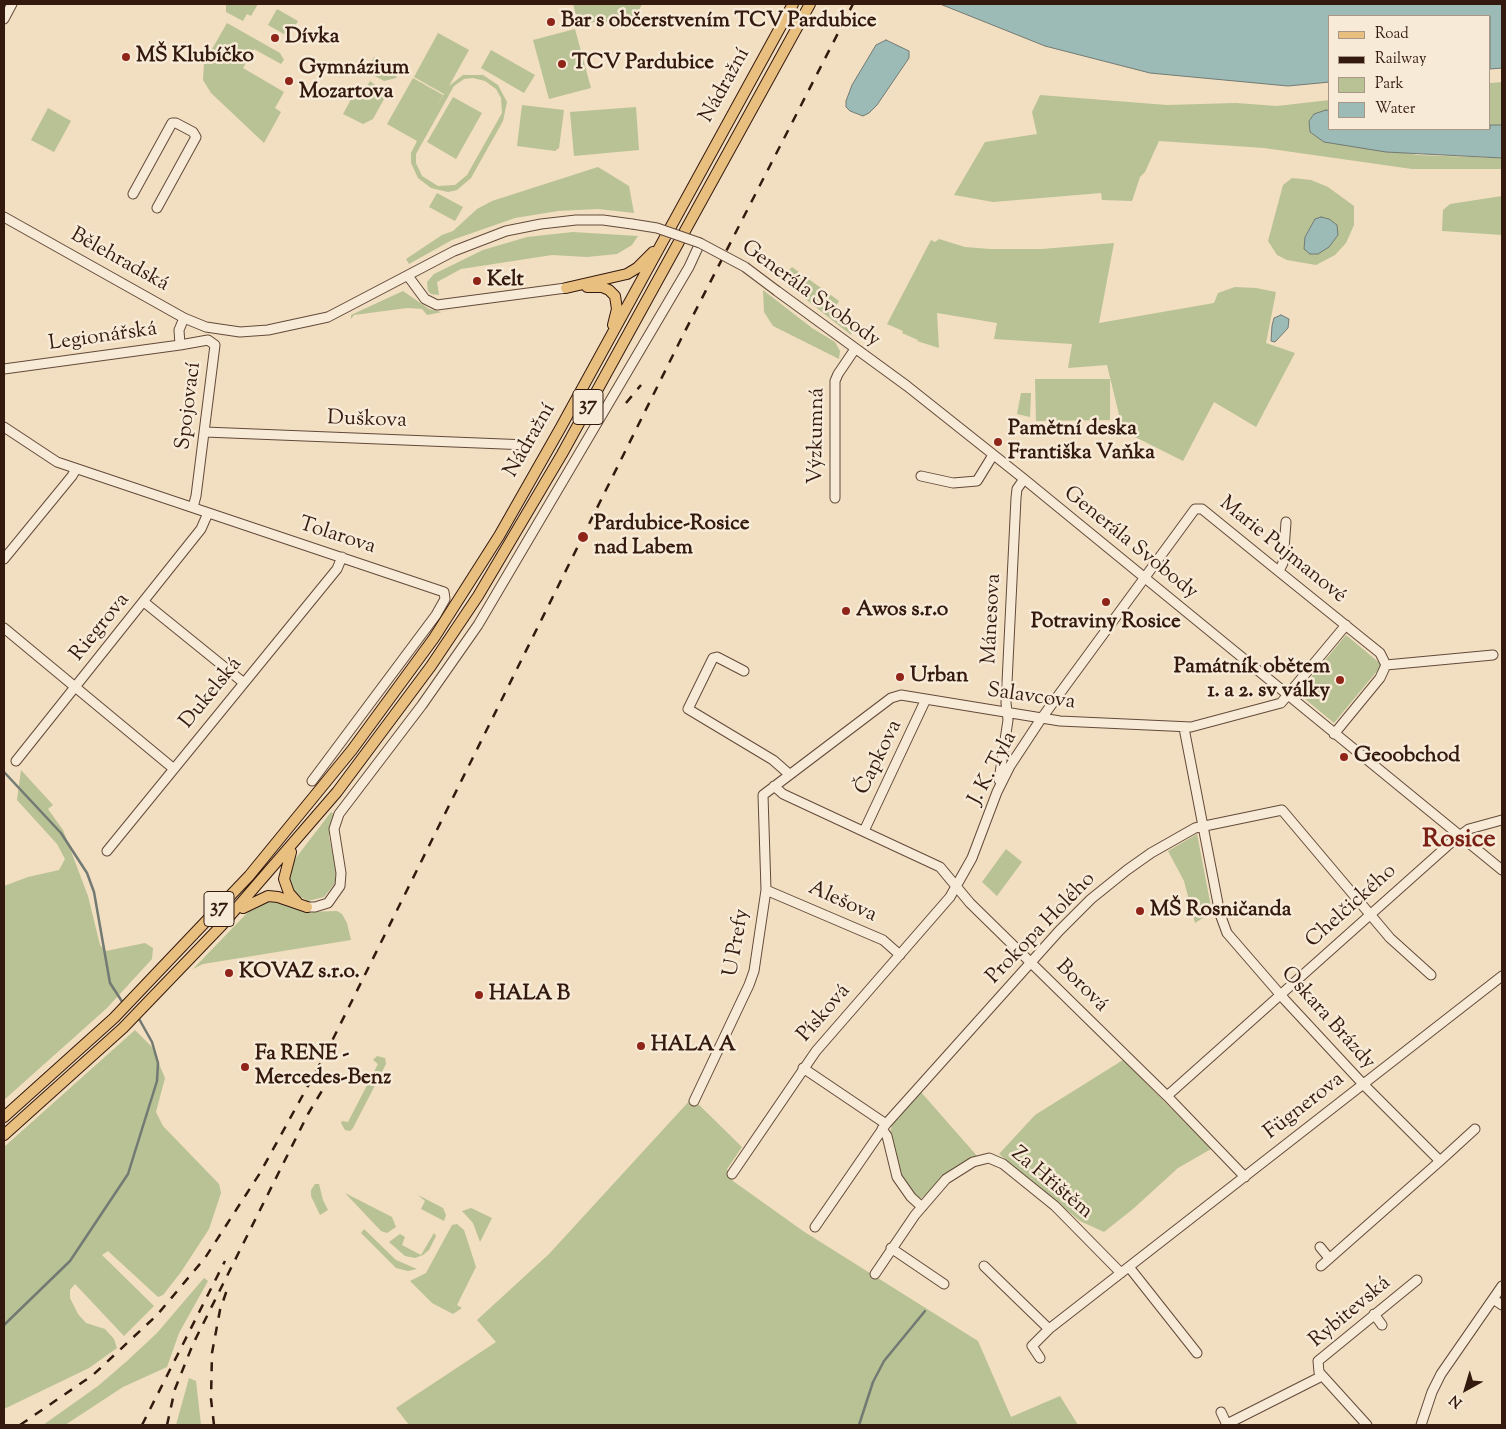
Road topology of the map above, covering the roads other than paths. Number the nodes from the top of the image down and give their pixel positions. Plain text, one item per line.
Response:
1 (12, 4) edge
2 (793, 4) edge
3 (810, 4) edge
4 (4, 19) edge
5 (133, 194) dead end
6 (156, 208) dead end
7 (4, 217) edge
8 (666, 236) junction
9 (700, 243) junction
10 (408, 276) junction
11 (566, 288) junction
12 (184, 318) junction
13 (607, 344) junction
14 (180, 345) junction
15 (855, 349) junction
16 (4, 369) edge
17 (4, 427) edge
18 (205, 432) junction
19 (528, 445) dead end
20 (993, 455) junction
21 (76, 469) junction
22 (921, 476) dead end
23 (1024, 479) junction
24 (835, 498) dead end
25 (192, 507) junction
26 (208, 513) junction
27 (1286, 522) dead end
28 (342, 557) junction
29 (4, 559) edge
30 (1279, 570) junction
31 (1143, 577) junction
32 (144, 602) junction
33 (1346, 625) junction
34 (4, 628) edge
35 (1493, 655) dead end
36 (1386, 664) junction
37 (744, 671) dead end
38 (244, 683) junction
39 (75, 687) junction
40 (1288, 696) junction
41 (926, 699) junction
42 (1008, 713) junction
43 (1041, 719) junction
44 (1184, 728) junction
45 (1334, 734) junction
46 (16, 761) dead end
47 (174, 769) junction
48 (789, 774) junction
49 (312, 781) dead end
50 (774, 786) junction
51 (997, 792) junction
52 (1502, 820) edge
53 (1202, 825) junction
54 (864, 831) junction
55 (1460, 836) junction
56 (293, 845) junction
57 (107, 851) dead end
58 (1502, 870) edge
59 (957, 886) junction
60 (766, 890) junction
61 (307, 907) junction
62 (234, 913) junction
63 (1370, 914) junction
64 (900, 955) junction
65 (1031, 961) junction
66 (1431, 976) dead end
67 (1502, 976) edge
68 (1280, 995) junction
69 (803, 1068) junction
70 (1363, 1084) junction
71 (1167, 1096) junction
72 (694, 1101) dead end
73 (4, 1117) edge
74 (884, 1127) junction
75 (1475, 1129) dead end
76 (4, 1134) edge
77 (1440, 1161) junction
78 (732, 1174) dead end
79 (1245, 1177) junction
80 (922, 1206) junction
81 (815, 1226) dead end
82 (1320, 1247) dead end
83 (891, 1248) junction
84 (1329, 1258) junction
85 (984, 1266) dead end
86 (1320, 1266) dead end
87 (1129, 1267) junction
88 (1121, 1273) junction
89 (875, 1274) dead end
90 (1418, 1280) dead end
91 (944, 1284) dead end
92 (1502, 1286) edge
93 (1493, 1299) junction
94 (1502, 1305) edge
95 (1374, 1314) junction
96 (1382, 1325) dead end
97 (1049, 1330) junction
98 (1197, 1353) dead end
99 (1040, 1358) dead end
100 (1322, 1376) junction
101 (1221, 1412) dead end
102 (1227, 1424) edge
103 (1367, 1425) edge
104 (1413, 1425) edge
105 (1422, 1425) edge

1 - 4 street
2 - 8 main road, Nádražní / 37
3 - 56 main road, Nádražní / 37
5 - 6 street
7 - 12 street, Bělehradská
8 - 11 main road
8 - 13 main road, Nádražní / 37
9 - 10 street, bridge
9 - 15 street, Generála Svobody, bridge
9 - 61 street
10 - 11 street
10 - 12 street, Bělehradská
11 - 13 main road
12 - 14 street, Legionářská
13 - 73 main road, Nádražní / 37
14 - 16 street, Legionářská
14 - 18 street, Spojovací
15 - 20 street, Generála Svobody
15 - 24 street, Výzkumná
17 - 21 street, Tolarova
18 - 19 street, Duškova
18 - 25 street, Spojovací
20 - 22 street
20 - 23 street, Generála Svobody
21 - 25 street, Tolarova
21 - 29 street
23 - 31 street, Generála Svobody
23 - 42 street, Mánesova
25 - 26 street, Tolarova
26 - 28 street, Tolarova
26 - 32 street, Riegrova
27 - 30 street
28 - 38 street, Dukelská
28 - 49 street, Tolarova
30 - 31 street, Marie Pujmanové
30 - 33 street, Marie Pujmanové
31 - 40 street, Generála Svobody
31 - 43 street, J. K. Tyla
32 - 38 street
32 - 39 street, Riegrova
33 - 36 street, Marie Pujmanové
33 - 40 street, Salavcova
34 - 39 street
35 - 36 street
36 - 45 street
37 - 48 street
38 - 47 street, Dukelská
39 - 46 street, Riegrova
39 - 47 street
40 - 44 street, Salavcova
40 - 45 street, Generála Svobody
41 - 42 street, Salavcova
41 - 48 street, Salavcova
41 - 54 street, Čapkova
42 - 43 street, Salavcova
42 - 51 street, Mánesova
43 - 44 street, Salavcova
43 - 51 street, J. K. Tyla
44 - 53 street, Oskara Brázdy
45 - 55 street, Generála Svobody
47 - 57 street, Dukelská
48 - 50 street, Salavcova
50 - 54 street, Borová
50 - 60 street, U Prefy
51 - 59 street, J. K. Tyla
52 - 55 street, Chelčického
53 - 63 street, Prokopa Holého
53 - 65 street, Prokopa Holého
53 - 68 street, Oskara Brázdy
54 - 59 street, Borová
55 - 58 street, Generála Svobody
55 - 63 street, Chelčického
56 - 61 main road
56 - 62 main road, 37
59 - 64 street, Písková
59 - 65 street, Borová
60 - 64 street, Alešova
60 - 72 street, U Prefy
61 - 62 main road
62 - 76 main road, 37
63 - 66 street, Prokopa Holého
63 - 68 street, Chelčického
64 - 69 street, Písková
65 - 71 street, Borová
65 - 74 street, Prokopa Holého
67 - 70 street, Fügnerova
68 - 70 street, Oskara Brázdy
68 - 71 street, Chelčického
69 - 74 street
69 - 78 street, Písková
70 - 77 street, Oskara Brázdy
70 - 79 street, Fügnerova
71 - 79 street, Borová
74 - 80 street
74 - 81 street, Prokopa Holého
75 - 77 street
77 - 84 street
79 - 87 street, Fügnerova
80 - 83 street, Za Hřištěm
80 - 88 street, Za Hřištěm
82 - 84 street
83 - 89 street, Za Hřištěm
83 - 91 street
84 - 86 street
85 - 97 street
87 - 88 street, Fügnerova
87 - 98 street
88 - 97 street, Fügnerova
90 - 95 street, Rybitevská
92 - 93 street
93 - 94 street
93 - 105 street
95 - 96 street
95 - 100 street, Rybitevská
97 - 99 street, Fügnerova
100 - 102 street, Rybitevská
100 - 103 street, Rybitevská
101 - 102 street
104 - 105 street

